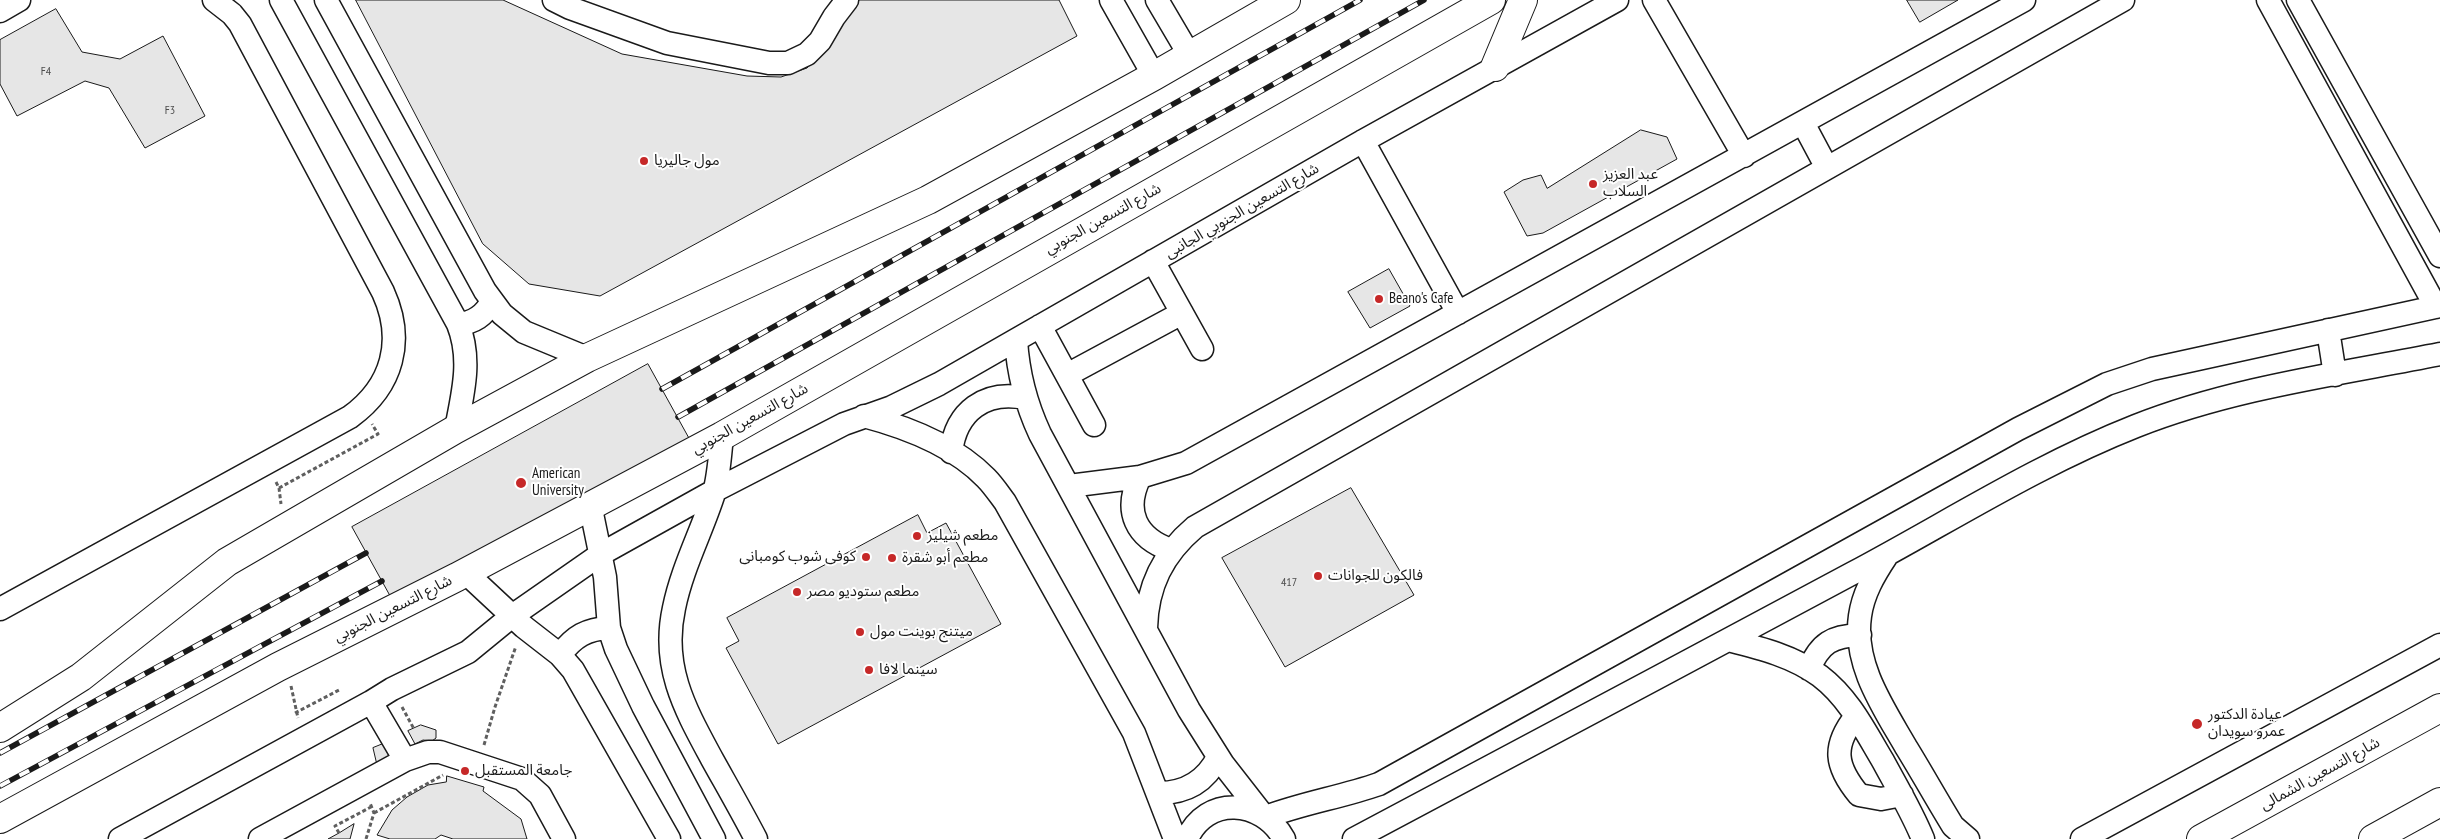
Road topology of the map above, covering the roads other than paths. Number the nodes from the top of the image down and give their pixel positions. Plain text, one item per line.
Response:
1 (19, 0) edge
2 (214, 0) edge
3 (326, 0) edge
4 (554, 0) edge
5 (847, 0) edge
6 (1112, 0) edge
7 (1158, 0) edge
8 (1286, 0) edge
9 (1491, 0) edge
10 (1522, 0) edge
11 (1617, 0) edge
12 (1654, 0) edge
13 (2024, 0) edge
14 (2123, 0) edge
15 (2268, 0) edge
16 (2298, 0) edge
17 (278, 1) edge
18 (0, 11) edge
19 (1190, 56) junction
20 (1495, 67) junction
21 (1154, 76) junction
22 (1803, 123) junction
23 (1363, 141) junction
24 (1744, 156) junction
25 (1827, 168) junction
26 (2440, 256) edge
27 (1153, 261) junction
28 (492, 301) junction
29 (2438, 307) edge
30 (1182, 313) junction
31 (1458, 313) junction
32 (458, 324) junction
33 (1040, 326) junction
34 (2328, 330) junction
35 (1016, 340) junction
36 (1202, 349) dead end
37 (2440, 354) edge
38 (587, 358) junction
39 (1067, 375) junction
40 (2335, 375) junction
41 (1025, 398) junction
42 (864, 416) junction
43 (1094, 426) dead end
44 (456, 429) junction
45 (722, 436) junction
46 (952, 452) junction
47 (1140, 477) junction
48 (1069, 486) junction
49 (714, 491) junction
50 (590, 504) junction
51 (1172, 550) junction
52 (600, 554) junction
53 (1887, 555) junction
54 (464, 572) junction
55 (0, 609) edge
56 (518, 621) junction
57 (609, 628) junction
58 (1146, 628) junction
59 (1860, 634) junction
60 (1728, 640) junction
61 (2440, 645) edge
62 (560, 655) junction
63 (1809, 670) junction
64 (371, 702) junction
65 (2440, 708) edge
66 (1856, 716) junction
67 (0, 728) edge
68 (1218, 757) junction
69 (405, 760) junction
70 (1159, 793) junction
71 (1902, 795) junction
72 (2440, 802) edge
73 (1264, 816) junction
74 (0, 819) edge
75 (120, 839) edge
76 (260, 839) edge
77 (564, 839) edge
78 (669, 839) edge
79 (714, 839) edge
80 (756, 839) edge
81 (1175, 839) edge
82 (1187, 839) edge
83 (1284, 839) edge
84 (1354, 839) edge
85 (1923, 839) edge
86 (1968, 839) edge
87 (2082, 839) edge
88 (2201, 839) edge
89 (2373, 839) edge

1 - 18 street
2 - 55 street
3 - 28 street
4 - 5 street
6 - 21 street
7 - 19 street
8 - 19 main road
9 - 45 main road, شارع التسعين الجنوبي
10 - 20 main road
11 - 20 street, شارع التسعين الجنوبي الجانبى
12 - 24 street
13 - 22 street
14 - 25 street
15 - 29 street
16 - 26 street
17 - 32 street
19 - 21 main road
20 - 23 street, شارع التسعين الجنوبي الجانبى
21 - 38 main road
22 - 24 street
22 - 25 street
23 - 27 street, شارع التسعين الجنوبي الجانبى
23 - 31 street
24 - 31 street
25 - 51 street
27 - 30 street
27 - 33 street, شارع التسعين الجنوبي الجانبى
28 - 32 street
28 - 38 street
29 - 34 street
30 - 36 street
30 - 39 street
31 - 47 street
32 - 44 street
33 - 35 street, شارع التسعين الجنوبي الجانبى
33 - 39 street
34 - 40 street
34 - 73 street
35 - 41 street
35 - 42 street, شارع التسعين الجنوبي الجانبى
37 - 40 street
38 - 44 main road
39 - 43 street
40 - 53 street
41 - 46 street
41 - 48 street
42 - 46 street
42 - 49 street, شارع التسعين الجنوبي الجانبى
44 - 67 main road
45 - 49 street
45 - 50 main road, شارع التسعين الجنوبي
46 - 70 street
47 - 48 street
47 - 51 street
48 - 58 street
49 - 52 street, شارع التسعين الجنوبي الجانبى
49 - 80 street
50 - 52 street
50 - 54 main road, شارع التسعين الجنوبي
51 - 58 street
52 - 56 street, شارع التسعين الجنوبي الجانبى
52 - 57 street
53 - 59 street
53 - 60 street
54 - 56 street
54 - 74 main road, شارع التسعين الجنوبي
56 - 62 street
56 - 64 street, شارع التسعين الجنوبي الجانبى
57 - 62 street
57 - 79 street
58 - 68 street
59 - 63 street
59 - 86 street
60 - 63 street
60 - 84 street
61 - 87 street
62 - 78 street
63 - 66 street
64 - 69 street
64 - 75 street, شارع التسعين الجنوبي الجانبى
65 - 88 main road, شارع التسعين الشمالى
66 - 71 street
66 - 71 street
68 - 70 street
68 - 73 street
69 - 76 street
69 - 77 street
70 - 81 street
71 - 85 street
72 - 89 main road
73 - 82 street
73 - 83 street

